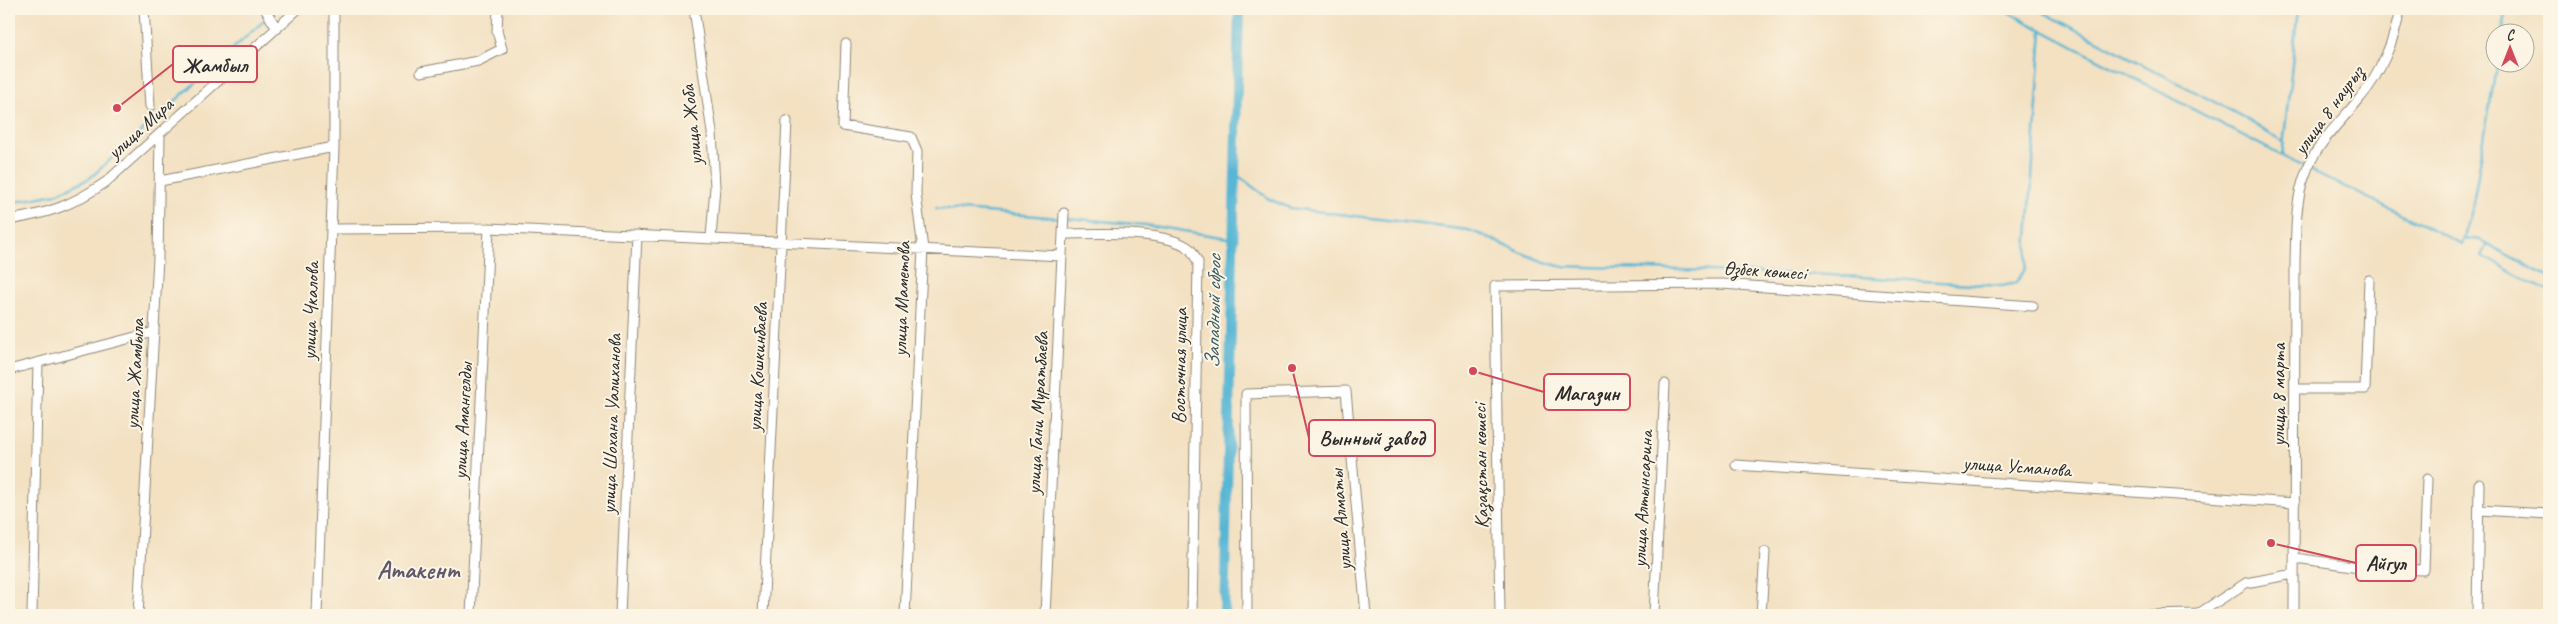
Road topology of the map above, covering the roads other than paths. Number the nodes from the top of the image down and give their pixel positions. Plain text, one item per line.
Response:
1 (144, 9) edge
2 (265, 9) edge
3 (298, 9) edge
4 (334, 9) edge
5 (498, 9) edge
6 (694, 9) edge
7 (2400, 9) edge
8 (277, 29) junction
9 (846, 44) dead end
10 (421, 72) dead end
11 (150, 106) dead end
12 (787, 121) dead end
13 (160, 134) junction
14 (334, 147) junction
15 (2304, 175) joint
16 (160, 181) junction
17 (1064, 213) dead end
18 (9, 220) edge
19 (489, 228) junction
20 (331, 229) junction
21 (1063, 234) junction
22 (637, 235) junction
23 (711, 238) junction
24 (780, 242) junction
25 (923, 249) junction
26 (1062, 256) junction
27 (2369, 280) dead end
28 (1495, 286) joint
29 (2032, 306) dead end
30 (154, 332) junction
31 (38, 363) junction
32 (9, 370) edge
33 (1665, 384) dead end
34 (2295, 389) junction
35 (1736, 465) dead end
36 (2427, 479) dead end
37 (2479, 484) dead end
38 (2295, 503) junction
39 (2479, 510) junction
40 (2549, 514) edge
41 (1765, 552) dead end
42 (2295, 558) junction
43 (2294, 574) junction
44 (32, 615) edge
45 (138, 615) edge
46 (317, 615) edge
47 (471, 615) edge
48 (620, 615) edge
49 (763, 615) edge
50 (906, 615) edge
51 (1045, 615) edge
52 (1192, 615) edge
53 (1247, 615) edge
54 (1366, 615) edge
55 (1500, 615) edge
56 (1654, 615) edge
57 (1761, 615) edge
58 (2145, 615) edge
59 (2294, 615) edge
60 (2477, 615) edge

1 - 11 street
2 - 8 street
3 - 8 street, улица Мира
4 - 14 street, улица Чкалова
5 - 10 street
6 - 23 street, улица Жоба
7 - 15 street, улица 8 наурыз
8 - 13 street, улица Мира
9 - 25 street, улица Маметова
12 - 24 street, улица Кошкинбаева
13 - 16 street, улица Жамбыла
13 - 18 street, улица Мира
14 - 16 street
14 - 20 street, улица Чкалова
15 - 34 street, улица 8 марта
16 - 30 street, улица Жамбыла
17 - 21 street, улица Гани Муратбаева
19 - 20 street
19 - 22 street
19 - 47 street, улица Амангелды
20 - 46 street, улица Чкалова
21 - 26 street, улица Гани Муратбаева
21 - 52 street, Восточная улица
22 - 23 street
22 - 48 street, улица Шохана Уалиханова
23 - 24 street
24 - 25 street
24 - 49 street, улица Кошкинбаева
25 - 26 street
25 - 50 street, улица Маметова
26 - 51 street, улица Гани Муратбаева
27 - 34 street
28 - 29 street, Өзбек көшесі
28 - 55 street, Қазақстан көшесі
30 - 31 street
30 - 45 street, улица Жамбыла
31 - 32 street
31 - 44 street
33 - 56 street, улица Алтынсарина
34 - 38 street, улица 8 марта
35 - 38 street, улица Усманова
36 - 42 street
37 - 39 street
38 - 42 street, улица 8 марта
39 - 40 street
39 - 60 street
41 - 57 street
42 - 43 street, улица 8 марта
43 - 58 street
43 - 59 street, улица 8 марта
53 - 54 street, улица Алматы

